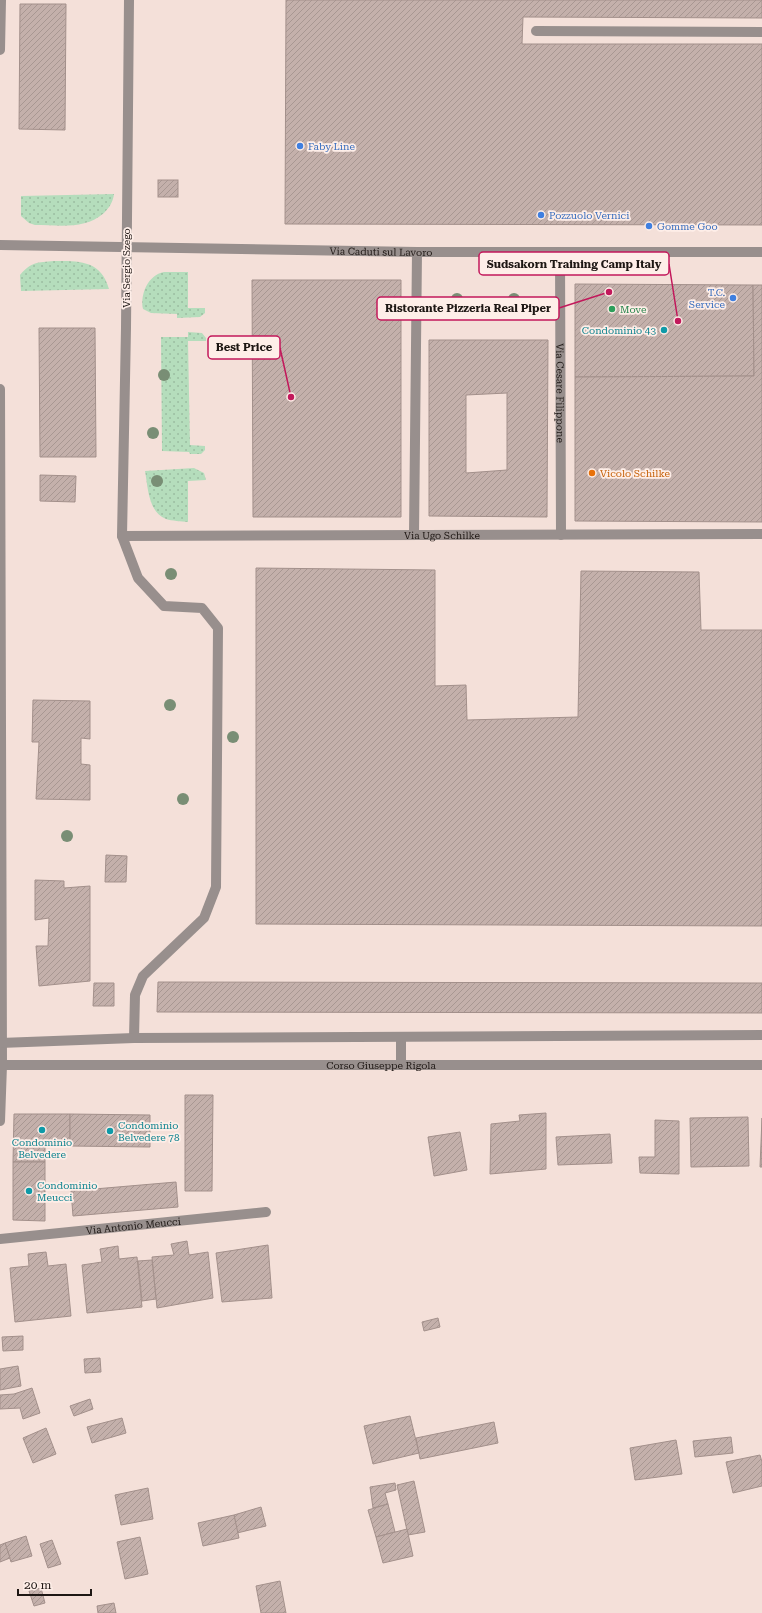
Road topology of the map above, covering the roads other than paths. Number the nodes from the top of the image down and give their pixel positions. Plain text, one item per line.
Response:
1 (1, 0) edge
2 (129, 0) edge
3 (536, 31) dead end
4 (762, 32) edge
5 (0, 50) edge
6 (0, 245) edge
7 (126, 246) junction
8 (417, 252) junction
9 (560, 252) junction
10 (762, 252) edge
11 (0, 389) edge
12 (762, 534) edge
13 (414, 535) junction
14 (561, 535) junction
15 (122, 536) junction
16 (0, 642) edge
17 (762, 1035) edge
18 (401, 1037) junction
19 (134, 1038) junction
20 (1, 1043) edge
21 (1, 1065) edge
22 (401, 1065) junction
23 (762, 1065) edge
24 (0, 1120) edge
25 (266, 1212) dead end
26 (0, 1239) edge

1 - 5 street
2 - 7 street, Via Sergio Szego
3 - 4 street
6 - 7 street, Via Caduti sul Lavoro
7 - 8 street, Via Caduti sul Lavoro
7 - 15 street, Via Sergio Szego
8 - 9 street, Via Caduti sul Lavoro
8 - 13 street
9 - 10 street, Via Caduti sul Lavoro
9 - 14 street, Via Cesare Filippone
11 - 16 street
12 - 14 street, Via Ugo Schilke
13 - 14 street, Via Ugo Schilke
13 - 15 street, Via Ugo Schilke
15 - 19 street
16 - 20 street
17 - 18 street
18 - 19 street
18 - 22 street
19 - 20 street
20 - 21 street
21 - 22 street, Corso Giuseppe Rigola
21 - 24 street
22 - 23 street, Corso Giuseppe Rigola
25 - 26 street, Via Antonio Meucci

